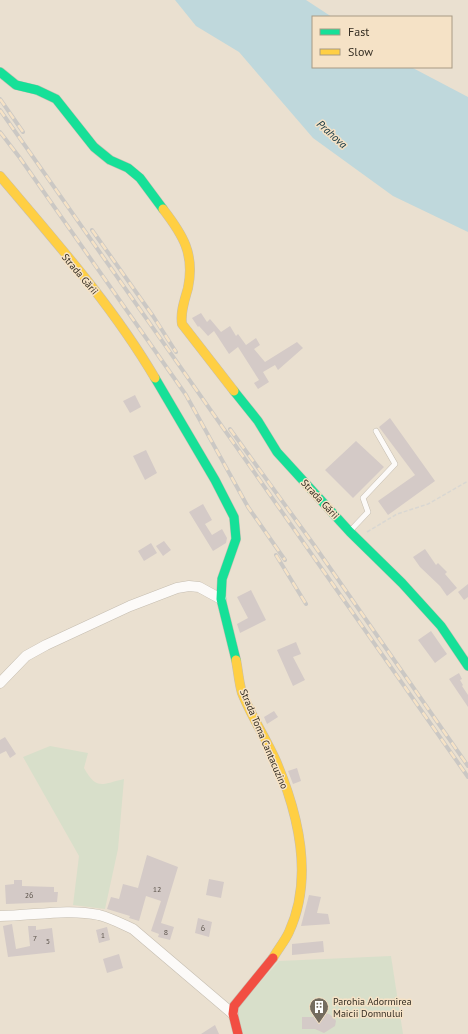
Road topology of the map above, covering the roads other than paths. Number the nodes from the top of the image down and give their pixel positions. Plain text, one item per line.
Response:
1 (0, 72) edge
2 (0, 176) edge
3 (376, 431) dead end
4 (215, 480) joint
5 (350, 532) junction
6 (220, 599) junction
7 (468, 666) edge
8 (0, 683) edge
9 (0, 916) edge
10 (233, 1014) junction
11 (238, 1034) edge

1 - 5 street, Strada Gării
2 - 4 street, Strada Gării
3 - 5 lane
4 - 6 street, Strada Toma Cantacuzino
5 - 7 street, Strada Gării
6 - 8 street
6 - 10 street, Strada Toma Cantacuzino
9 - 10 street
10 - 11 street

